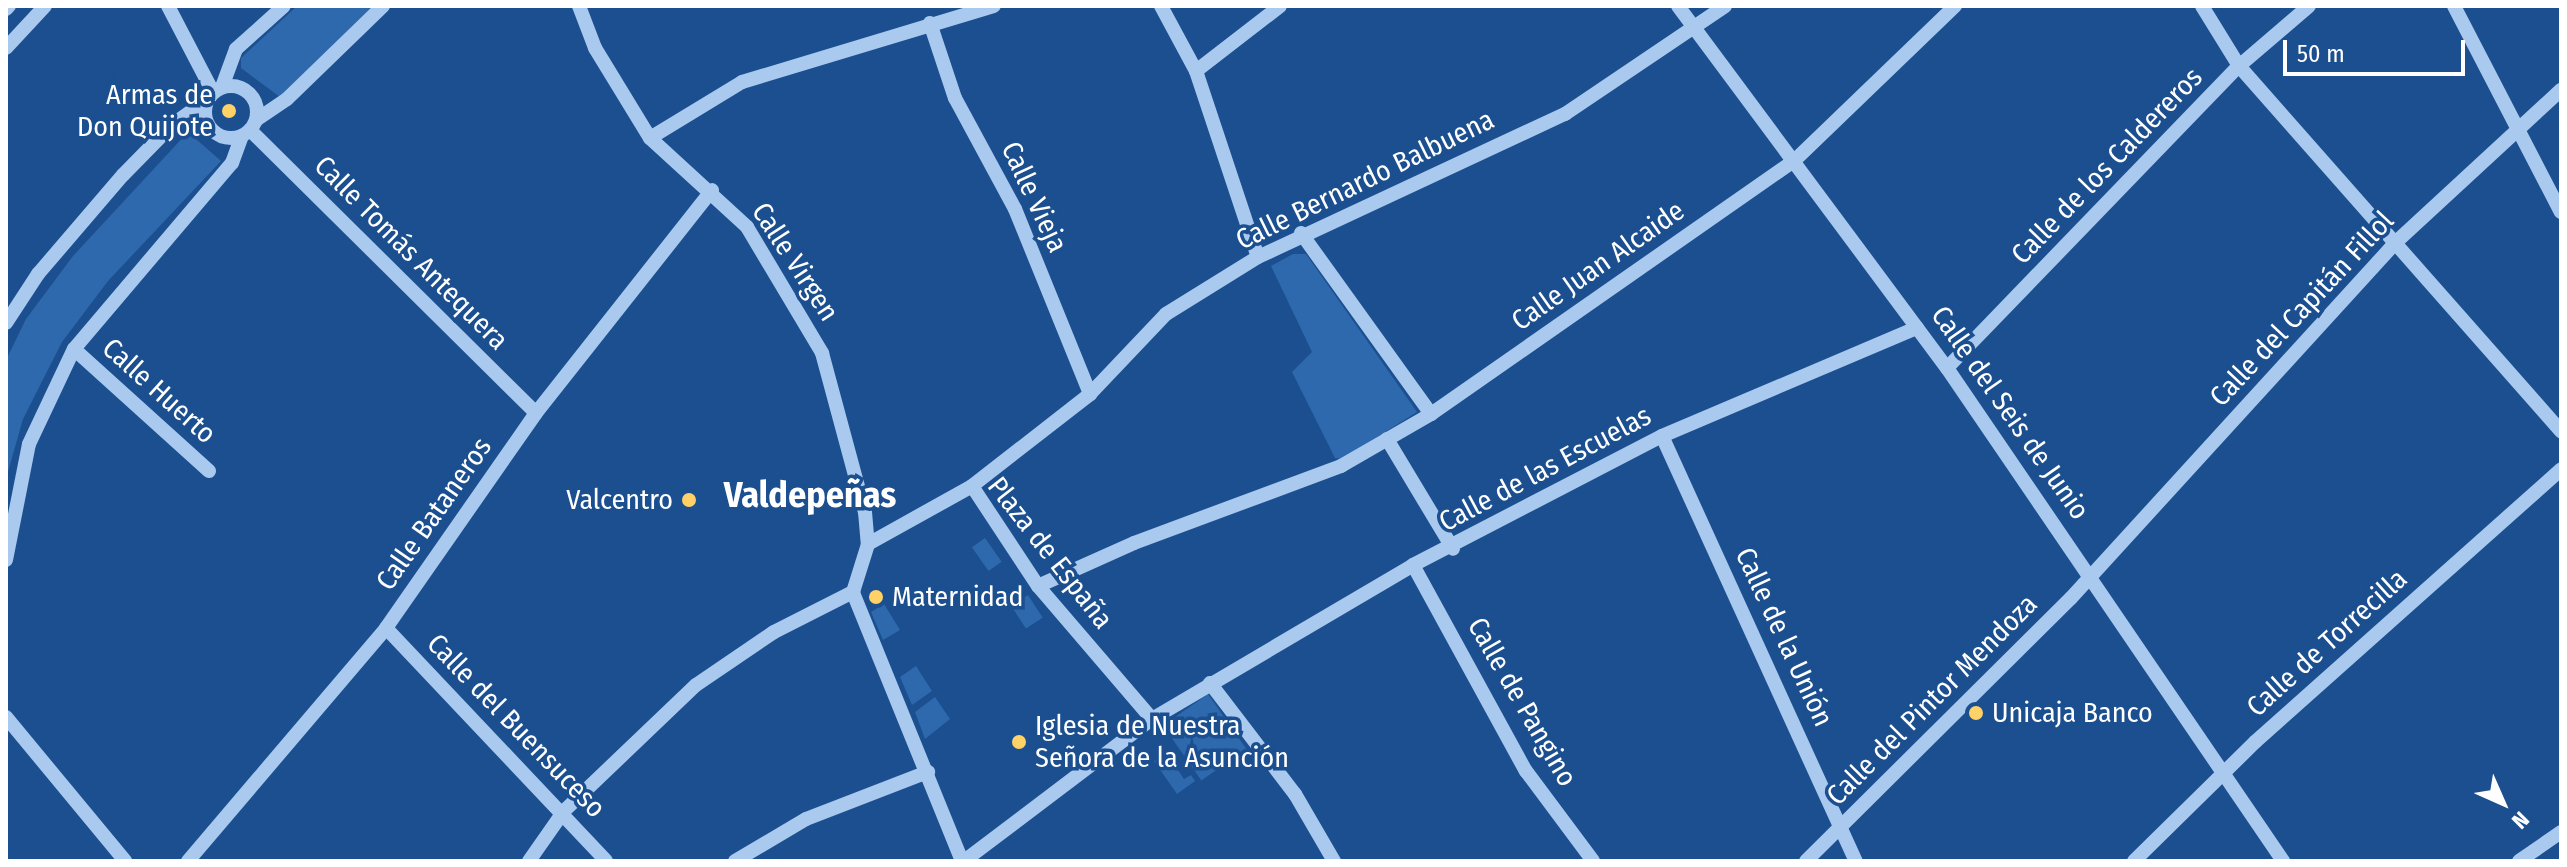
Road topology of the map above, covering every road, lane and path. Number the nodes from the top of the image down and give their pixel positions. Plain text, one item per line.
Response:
1 (45, 6) edge
2 (168, 6) edge
3 (284, 6) edge
4 (383, 6) edge
5 (579, 6) edge
6 (994, 6) edge
7 (1161, 6) edge
8 (1280, 6) edge
9 (1678, 6) edge
10 (1725, 6) edge
11 (1955, 6) edge
12 (2202, 6) edge
13 (2309, 6) edge
14 (2454, 6) edge
15 (930, 23) junction
16 (1695, 27) junction
17 (6, 48) edge
18 (2239, 66) junction
19 (1196, 71) junction
20 (2561, 90) edge
21 (214, 93) junction
22 (2519, 127) junction
23 (249, 129) junction
24 (650, 138) junction
25 (1795, 160) junction
26 (712, 190) junction
27 (2561, 212) edge
28 (1301, 233) junction
29 (2395, 243) junction
30 (1258, 257) junction
31 (6, 323) edge
32 (1917, 328) junction
33 (74, 349) junction
34 (1947, 368) junction
35 (1090, 394) junction
36 (536, 413) junction
37 (1431, 414) junction
38 (2561, 431) edge
39 (1662, 436) junction
40 (1387, 439) junction
41 (2561, 469) edge
42 (209, 471) dead end
43 (972, 486) junction
44 (868, 544) junction
45 (1453, 549) junction
46 (6, 560) edge
47 (1413, 565) junction
48 (2093, 575) junction
49 (1038, 586) junction
50 (853, 592) junction
51 (386, 628) junction
52 (1210, 683) junction
53 (6, 717) edge
54 (1152, 719) junction
55 (928, 772) junction
56 (2224, 772) junction
57 (564, 811) junction
58 (1842, 826) junction
59 (2561, 832) edge
60 (125, 861) edge
61 (188, 861) edge
62 (529, 861) edge
63 (606, 861) edge
64 (735, 861) edge
65 (963, 861) edge
66 (1334, 861) edge
67 (1593, 861) edge
68 (1806, 861) edge
69 (1856, 861) edge
70 (2134, 861) edge
71 (2283, 861) edge
72 (2519, 861) edge

1 - 17 street
2 - 21 street
3 - 21 street
4 - 23 street
5 - 24 street, Calle Virgen
6 - 15 street
7 - 19 street
8 - 19 street
9 - 16 street, Calle del Seis de Junio
10 - 16 street, Calle Bernardo Balbuena
11 - 25 street, Calle Juan Alcaide
12 - 18 street
13 - 18 street, Calle de los Caldereros
14 - 22 street
15 - 24 street
15 - 35 street, Calle Vieja
16 - 25 street, Calle del Seis de Junio
16 - 28 street, Calle Bernardo Balbuena
18 - 29 street
18 - 34 street, Calle de los Caldereros
19 - 30 street
20 - 22 street, Calle del Capitán Fillol
21 - 23 street
21 - 23 street
21 - 31 street
22 - 27 street
22 - 29 street, Calle del Capitán Fillol
23 - 33 street
23 - 36 street, Calle Tomás Antequera
24 - 26 street, Calle Virgen
25 - 32 street, Calle del Seis de Junio
25 - 37 street, Calle Juan Alcaide
26 - 36 street, Calle Bataneros
26 - 44 street, Calle Virgen
28 - 30 street, Calle Bernardo Balbuena
28 - 37 street
29 - 38 street
29 - 48 street, Calle del Capitán Fillol
30 - 35 street, Calle Bernardo Balbuena
32 - 34 street, Calle del Seis de Junio
32 - 39 street, Calle de las Escuelas
33 - 42 street, Calle Huerto
33 - 46 street
34 - 48 street, Calle del Seis de Junio
35 - 43 street, Calle Bernardo Balbuena
36 - 51 street, Calle Bataneros
37 - 40 street, Calle Juan Alcaide
39 - 45 street, Calle de las Escuelas
39 - 58 street, Calle de la Unión
40 - 45 street
40 - 49 street, Calle Juan Alcaide
41 - 56 street, Calle de Torrecilla
43 - 44 street, Plaza de España
43 - 49 street, Plaza de España
44 - 50 street
45 - 47 street, Calle de las Escuelas
47 - 52 street, Calle de las Escuelas
47 - 67 street, Calle de Pangino
48 - 56 street, Calle del Seis de Junio
48 - 58 street, Calle del Pintor Mendoza
49 - 54 street, Plaza de España
50 - 55 street
50 - 57 street
51 - 57 street, Calle del Buensuceso
51 - 61 street, Calle Bataneros
52 - 54 street, Calle de las Escuelas
52 - 66 street
53 - 60 street
54 - 65 street
55 - 64 street
55 - 65 street
56 - 70 street, Calle de Torrecilla
56 - 71 street, Calle del Seis de Junio
57 - 62 street
57 - 63 street, Calle del Buensuceso
58 - 68 street, Calle del Pintor Mendoza
58 - 69 street, Calle de la Unión
59 - 72 street

